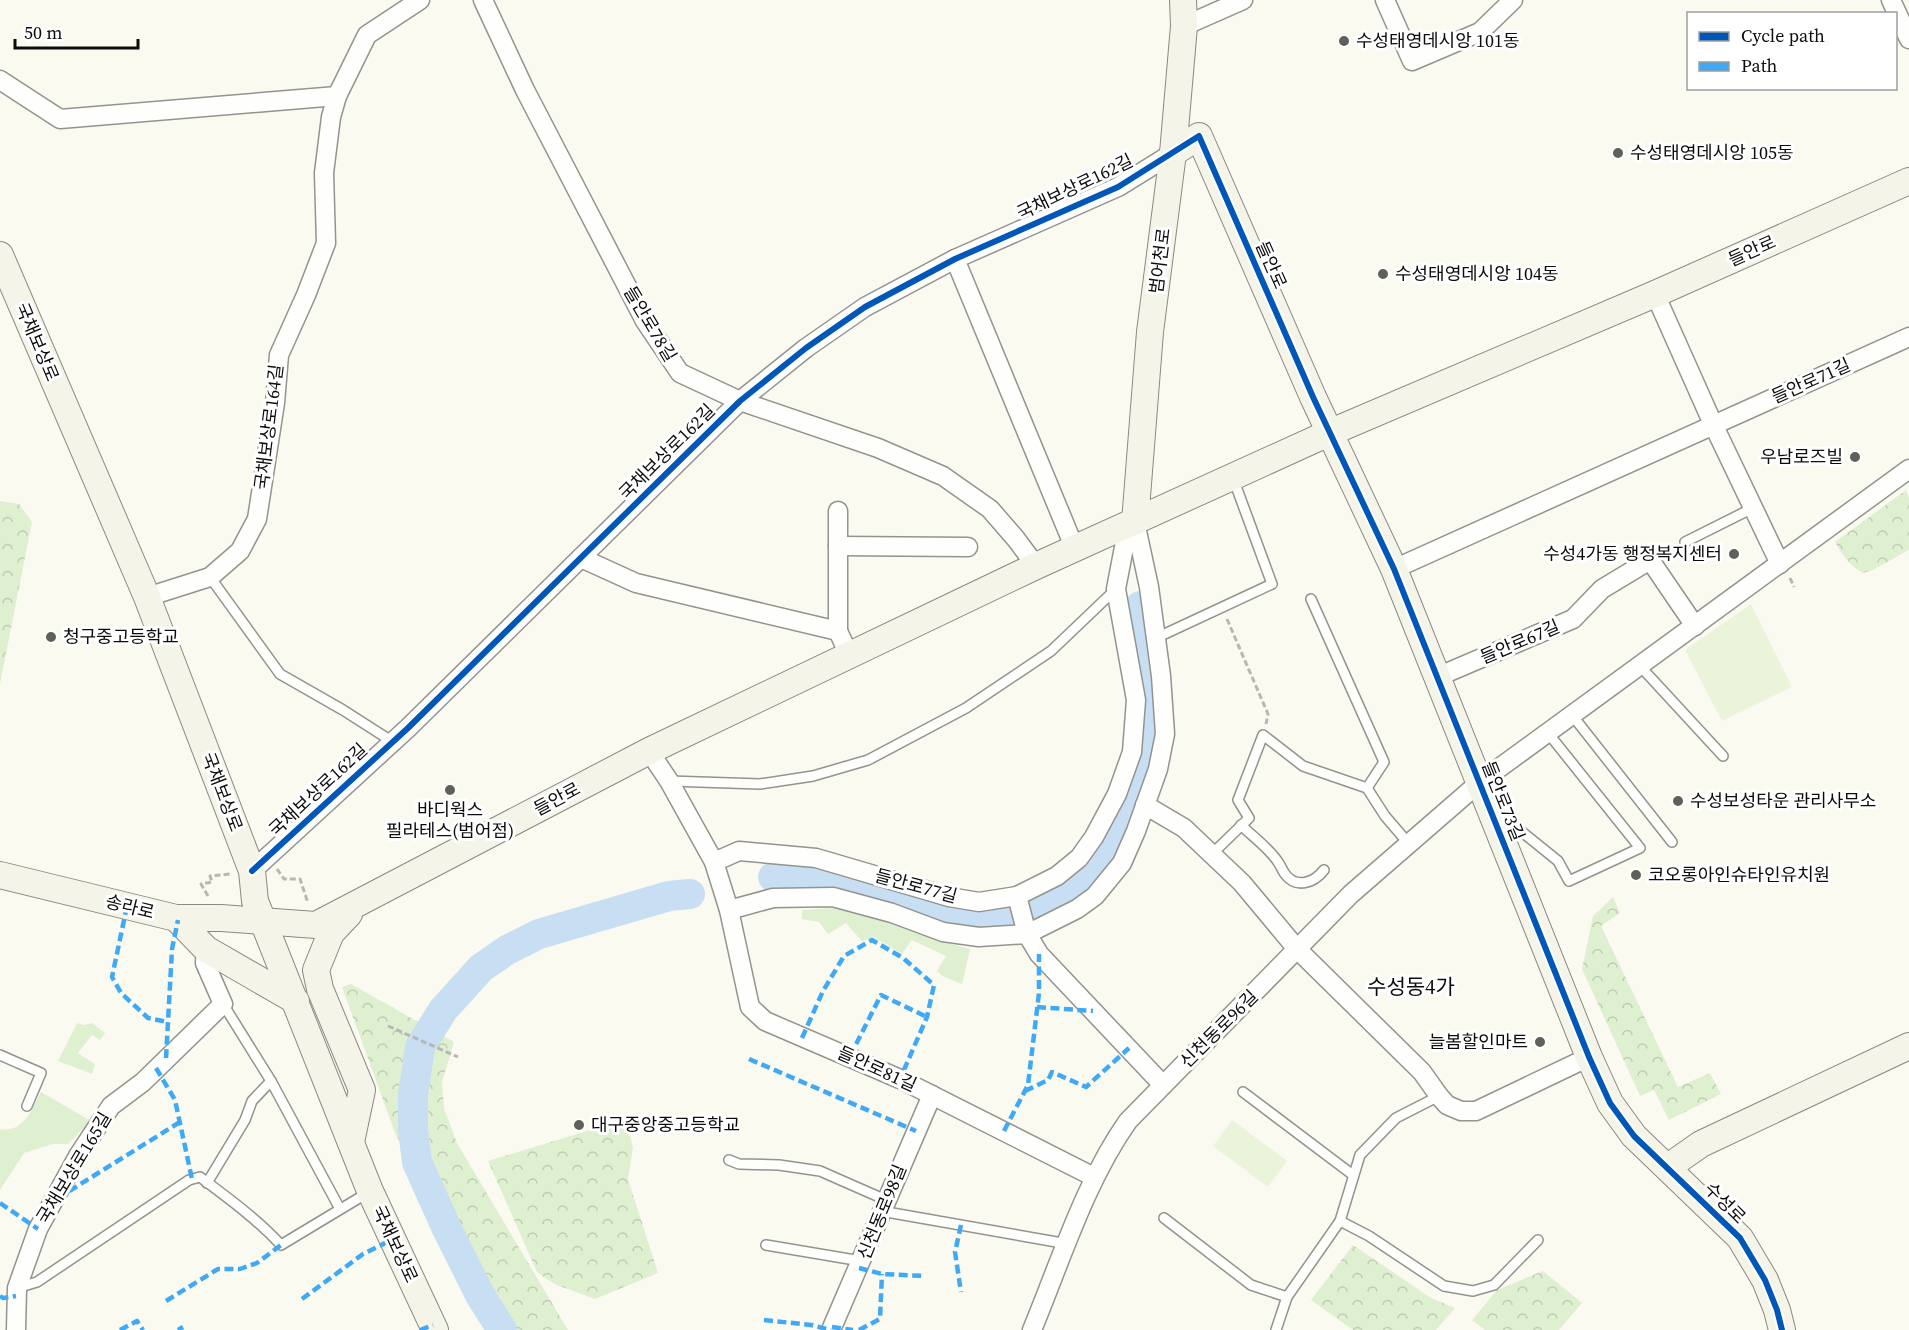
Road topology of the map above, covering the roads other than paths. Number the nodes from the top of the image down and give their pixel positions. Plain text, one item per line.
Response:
1 (420, 0) edge
2 (483, 0) edge
3 (1183, 0) edge
4 (1243, 0) edge
5 (1385, 0) edge
6 (1513, 0) edge
7 (1891, 0) edge
8 (1185, 26) junction
9 (1909, 36) edge
10 (0, 80) edge
11 (337, 96) junction
12 (1173, 153) junction
13 (1909, 181) edge
14 (0, 255) edge
15 (955, 259) junction
16 (1655, 294) junction
17 (1909, 337) edge
18 (740, 401) junction
19 (1713, 424) junction
20 (1329, 433) junction
21 (1909, 469) edge
22 (1233, 477) junction
23 (1753, 508) junction
24 (838, 511) dead end
25 (1135, 522) junction
26 (1685, 542) dead end
27 (838, 546) junction
28 (968, 547) dead end
29 (1075, 549) junction
30 (581, 558) junction
31 (1780, 564) junction
32 (1036, 566) junction
33 (1394, 569) junction
34 (210, 577) junction
35 (1116, 589) junction
36 (147, 597) junction
37 (1151, 599) junction
38 (1311, 599) dead end
39 (1695, 626) junction
40 (838, 632) junction
41 (1156, 638) junction
42 (849, 655) junction
43 (1641, 666) junction
44 (1437, 677) junction
45 (1572, 715) junction
46 (1548, 733) junction
47 (393, 742) junction
48 (649, 751) junction
49 (1723, 756) dead end
50 (669, 781) junction
51 (1367, 788) junction
52 (1484, 794) junction
53 (1145, 805) junction
54 (1241, 825) junction
55 (1672, 842) dead end
56 (1409, 844) junction
57 (1212, 854) junction
58 (711, 859) junction
59 (1324, 870) dead end
60 (252, 871) junction
61 (0, 875) edge
62 (1017, 896) junction
63 (363, 902) junction
64 (729, 910) junction
65 (176, 918) junction
66 (263, 921) junction
67 (1028, 934) junction
68 (206, 949) junction
69 (1297, 949) junction
70 (296, 1001) junction
71 (223, 1004) junction
72 (1909, 1046) edge
73 (0, 1055) edge
74 (1589, 1057) junction
75 (271, 1082) junction
76 (1163, 1085) junction
77 (1243, 1092) dead end
78 (932, 1095) junction
79 (1438, 1096) junction
80 (27, 1106) dead end
81 (351, 1142) junction
82 (729, 1160) dead end
83 (1668, 1167) junction
84 (1353, 1175) junction
85 (1094, 1177) junction
86 (207, 1183) junction
87 (370, 1191) junction
88 (884, 1206) junction
89 (340, 1209) junction
90 (1164, 1218) dead end
91 (1340, 1221) junction
92 (1538, 1240) dead end
93 (1068, 1244) junction
94 (766, 1245) dead end
95 (861, 1261) junction
96 (17, 1288) junction
97 (1287, 1297) junction
98 (16, 1330) edge
99 (435, 1330) edge
100 (831, 1330) edge
101 (1032, 1330) edge
102 (1276, 1330) edge
103 (1782, 1330) edge

1 - 11 street, 국채보상로164길
2 - 18 street, 들안로78길
3 - 8 main road, 범어천로
4 - 8 street
5 - 6 street
7 - 9 street
8 - 12 main road, 범어천로
10 - 11 street
11 - 34 street, 국채보상로164길
12 - 15 street, 국채보상로162길
12 - 20 main road, 들안로
12 - 25 main road, 범어천로
13 - 16 main road, 들안로
14 - 36 main road, 국채보상로
15 - 18 street, 국채보상로162길
15 - 29 street
16 - 19 street
16 - 20 main road, 들안로
17 - 19 street, 들안로71길
18 - 30 street, 국채보상로162길
18 - 32 street, 들안로78길
19 - 23 street
19 - 33 street
20 - 22 main road, 들안로
20 - 33 main road, 들안로73길
21 - 31 street
22 - 25 main road, 들안로
22 - 41 lane
23 - 26 lane
23 - 31 street
24 - 27 street
25 - 29 main road, 들안로
25 - 35 street, 들안로77길
25 - 37 street
27 - 28 street
27 - 40 street
29 - 32 main road, 들안로
30 - 40 street
30 - 47 street, 국채보상로162길
31 - 39 street
32 - 42 main road, 들안로
33 - 44 main road, 들안로73길
34 - 36 street, 국채보상로164길
34 - 47 lane
35 - 37 street
35 - 50 lane
35 - 62 street, 들안로77길
36 - 60 main road, 국채보상로
37 - 41 street
38 - 51 lane
39 - 43 street
39 - 44 street, 들안로67길
40 - 42 street
41 - 53 street
42 - 48 main road, 들안로
43 - 45 street
43 - 49 lane
44 - 52 main road, 들안로73길
45 - 46 street
45 - 55 lane
46 - 52 street
46 - 52 lane, 들안로73길
47 - 60 street, 국채보상로162길
48 - 50 street
48 - 63 main road, 들안로
50 - 58 street
51 - 54 lane
51 - 56 lane
52 - 56 street, 신천동로96길
52 - 74 main road, 들안로73길
53 - 57 street
53 - 67 street
54 - 57 lane
54 - 59 lane
56 - 69 street, 신천동로96길
57 - 69 street
58 - 62 street, 들안로77길
58 - 64 street, 들안로81길
60 - 66 main road, 국채보상로
61 - 65 main road, 송라로
62 - 67 street
63 - 66 main road, 들안로
63 - 81 main road
64 - 67 street
64 - 78 street, 들안로81길
65 - 66 main road, 송라로
65 - 68 main road
66 - 70 main road, 국채보상로
67 - 76 street
68 - 70 main road
68 - 71 street
69 - 76 street, 신천동로96길
69 - 79 street
70 - 81 main road, 국채보상로
71 - 75 lane
71 - 96 street, 국채보상로165길
72 - 83 main road
73 - 80 lane
74 - 79 street
74 - 83 main road, 들안로73길
75 - 86 lane
75 - 89 lane
76 - 85 street, 신천동로96길
77 - 84 lane
78 - 85 street, 들안로81길
78 - 88 street, 신천동로98길
79 - 84 lane
81 - 87 main road, 국채보상로
82 - 88 lane
83 - 103 main road, 수성로
84 - 91 lane
85 - 93 street, 신천동로96길
86 - 89 lane
86 - 96 lane
87 - 89 lane
87 - 99 main road, 국채보상로
88 - 93 lane
88 - 95 street, 신천동로98길
90 - 97 lane
91 - 92 lane
91 - 97 lane
93 - 101 street, 신천동로96길
94 - 95 lane
95 - 100 street, 신천동로98길
96 - 98 street, 국채보상로165길
97 - 102 lane

